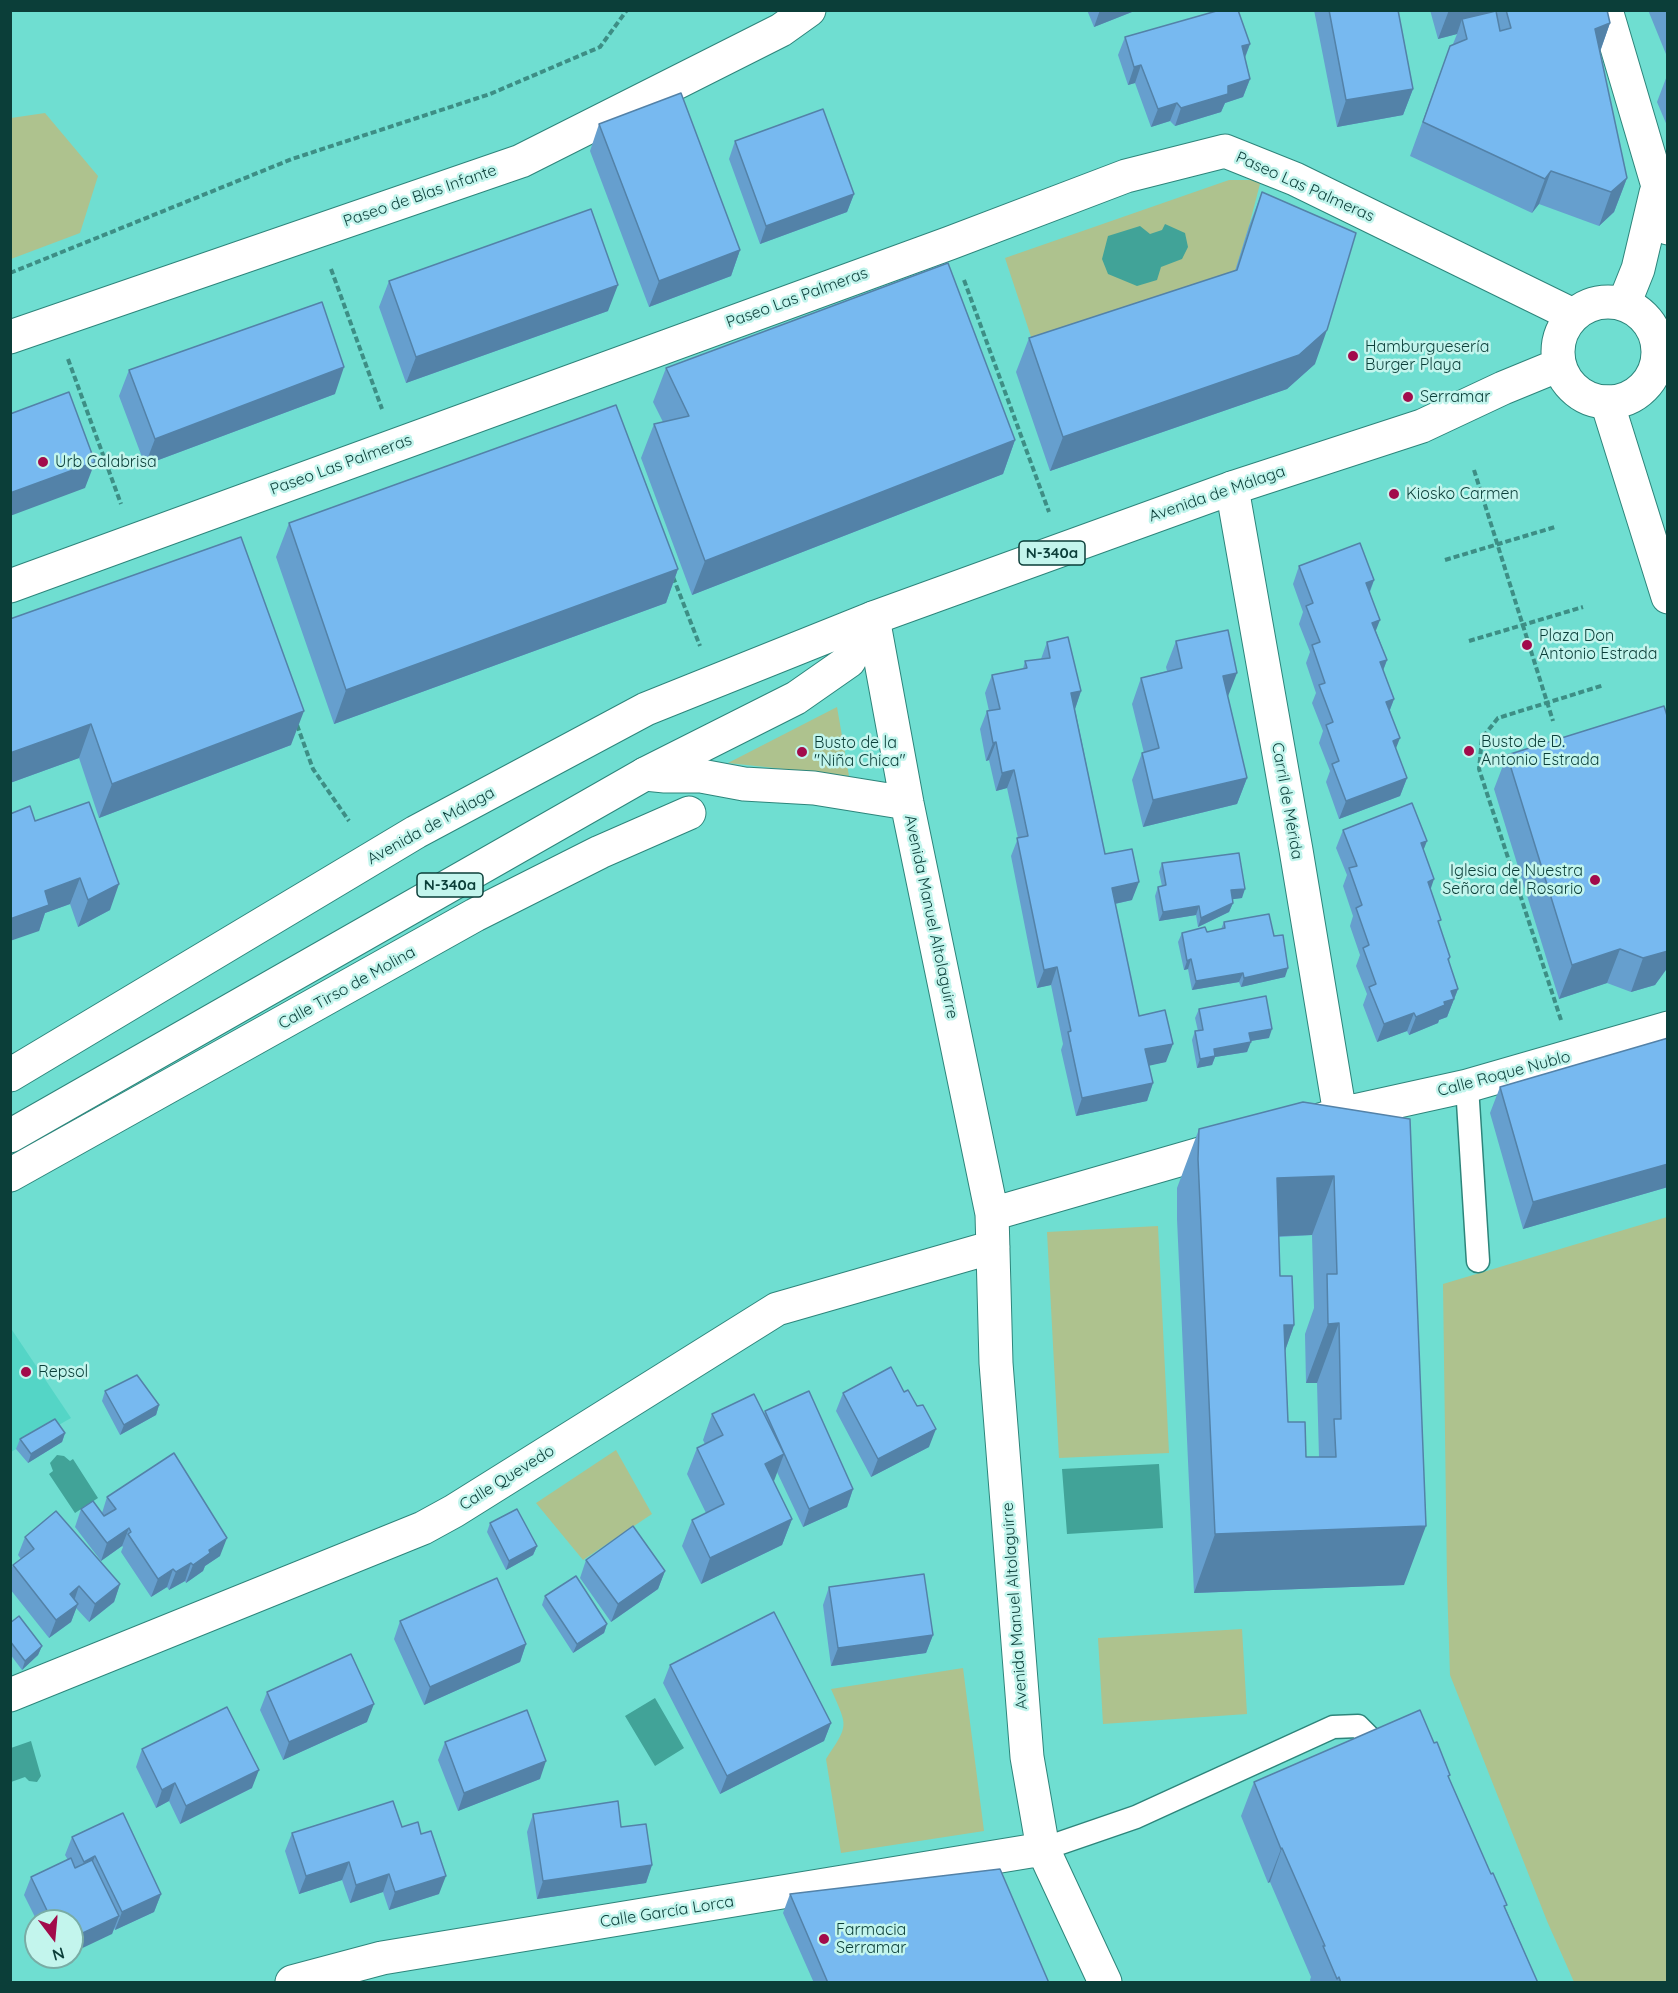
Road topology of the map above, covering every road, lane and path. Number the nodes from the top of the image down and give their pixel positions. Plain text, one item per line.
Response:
1 (627, 10) edge
2 (809, 10) edge
3 (1606, 10) edge
4 (1658, 186) junction
5 (1668, 228) edge
6 (318, 232) junction
7 (950, 243) junction
8 (10, 273) edge
9 (1624, 304) junction
10 (1573, 315) junction
11 (54, 322) junction
12 (1661, 331) edge
13 (10, 337) edge
14 (1559, 365) junction
15 (1607, 402) junction
16 (395, 445) junction
17 (1474, 470) dead end
18 (1232, 488) junction
19 (1555, 528) dead end
20 (135, 540) junction
21 (1497, 545) junction
22 (1063, 549) junction
23 (1445, 560) dead end
24 (671, 571) edge
25 (10, 586) edge
26 (1668, 597) edge
27 (1583, 607) dead end
28 (873, 618) junction
29 (1522, 626) junction
30 (1469, 641) dead end
31 (713, 682) junction
32 (1604, 685) dead end
33 (1547, 703) junction
34 (294, 715) edge
35 (1553, 721) dead end
36 (645, 774) junction
37 (908, 803) junction
38 (689, 813) dead end
39 (349, 821) dead end
40 (216, 1019) junction
41 (1668, 1028) edge
42 (1572, 1056) junction
43 (10, 1075) edge
44 (1467, 1086) junction
45 (144, 1100) junction
46 (1342, 1125) junction
47 (10, 1136) edge
48 (10, 1174) edge
49 (992, 1214) junction
50 (993, 1246) junction
51 (1478, 1261) dead end
52 (10, 1695) edge
53 (1378, 1757) edge
54 (1215, 1781) junction
55 (1252, 1788) dead end
56 (1043, 1849) junction
57 (386, 1970) edge
58 (292, 1983) edge
59 (1105, 1983) edge

1 - 8 path
2 - 6 street, Paseo de Blas Infante
3 - 4 street
4 - 5 street
4 - 9 street
6 - 11 street, Paseo de Blas Infante
6 - 16 path
7 - 10 street, Paseo Las Palmeras
7 - 16 street, Paseo Las Palmeras
7 - 22 path
9 - 10 street
9 - 12 street
10 - 14 street
11 - 13 street, Paseo de Blas Infante
11 - 20 path
12 - 15 street
14 - 15 street
14 - 18 street, Avenida de Málaga / N-340a
15 - 26 street
16 - 20 street, Paseo Las Palmeras
17 - 21 path
18 - 22 street, Avenida de Málaga / N-340a
18 - 46 street, Carril de Mérida
19 - 21 path
20 - 25 street, Paseo Las Palmeras
21 - 23 path
21 - 29 path
22 - 28 street, Avenida de Málaga / N-340a
24 - 31 path
27 - 29 path
28 - 31 street, Avenida de Málaga / N-340a
28 - 36 street, N-340a
28 - 37 street, Avenida Manuel Altolaguirre
29 - 30 path
29 - 33 path
31 - 43 street, Avenida de Málaga / N-340a
32 - 33 path
33 - 35 path
33 - 42 path
34 - 39 path
36 - 37 street
36 - 40 street, N-340a
37 - 49 street, Avenida Manuel Altolaguirre
38 - 45 street, Calle Tirso de Molina
40 - 45 street
40 - 47 street, N-340a
41 - 42 street, Calle Roque Nublo
42 - 44 street, Calle Roque Nublo
44 - 46 street, Calle Roque Nublo
44 - 51 lane
45 - 48 street, Calle Tirso de Molina
46 - 49 street
49 - 50 street, Avenida Manuel Altolaguirre
50 - 52 street, Calle Quevedo
50 - 56 street, Avenida Manuel Altolaguirre
53 - 54 lane
54 - 55 lane
54 - 56 lane
56 - 57 street, Calle García Lorca
56 - 59 street, Avenida Manuel Altolaguirre
57 - 58 street, Calle García Lorca

